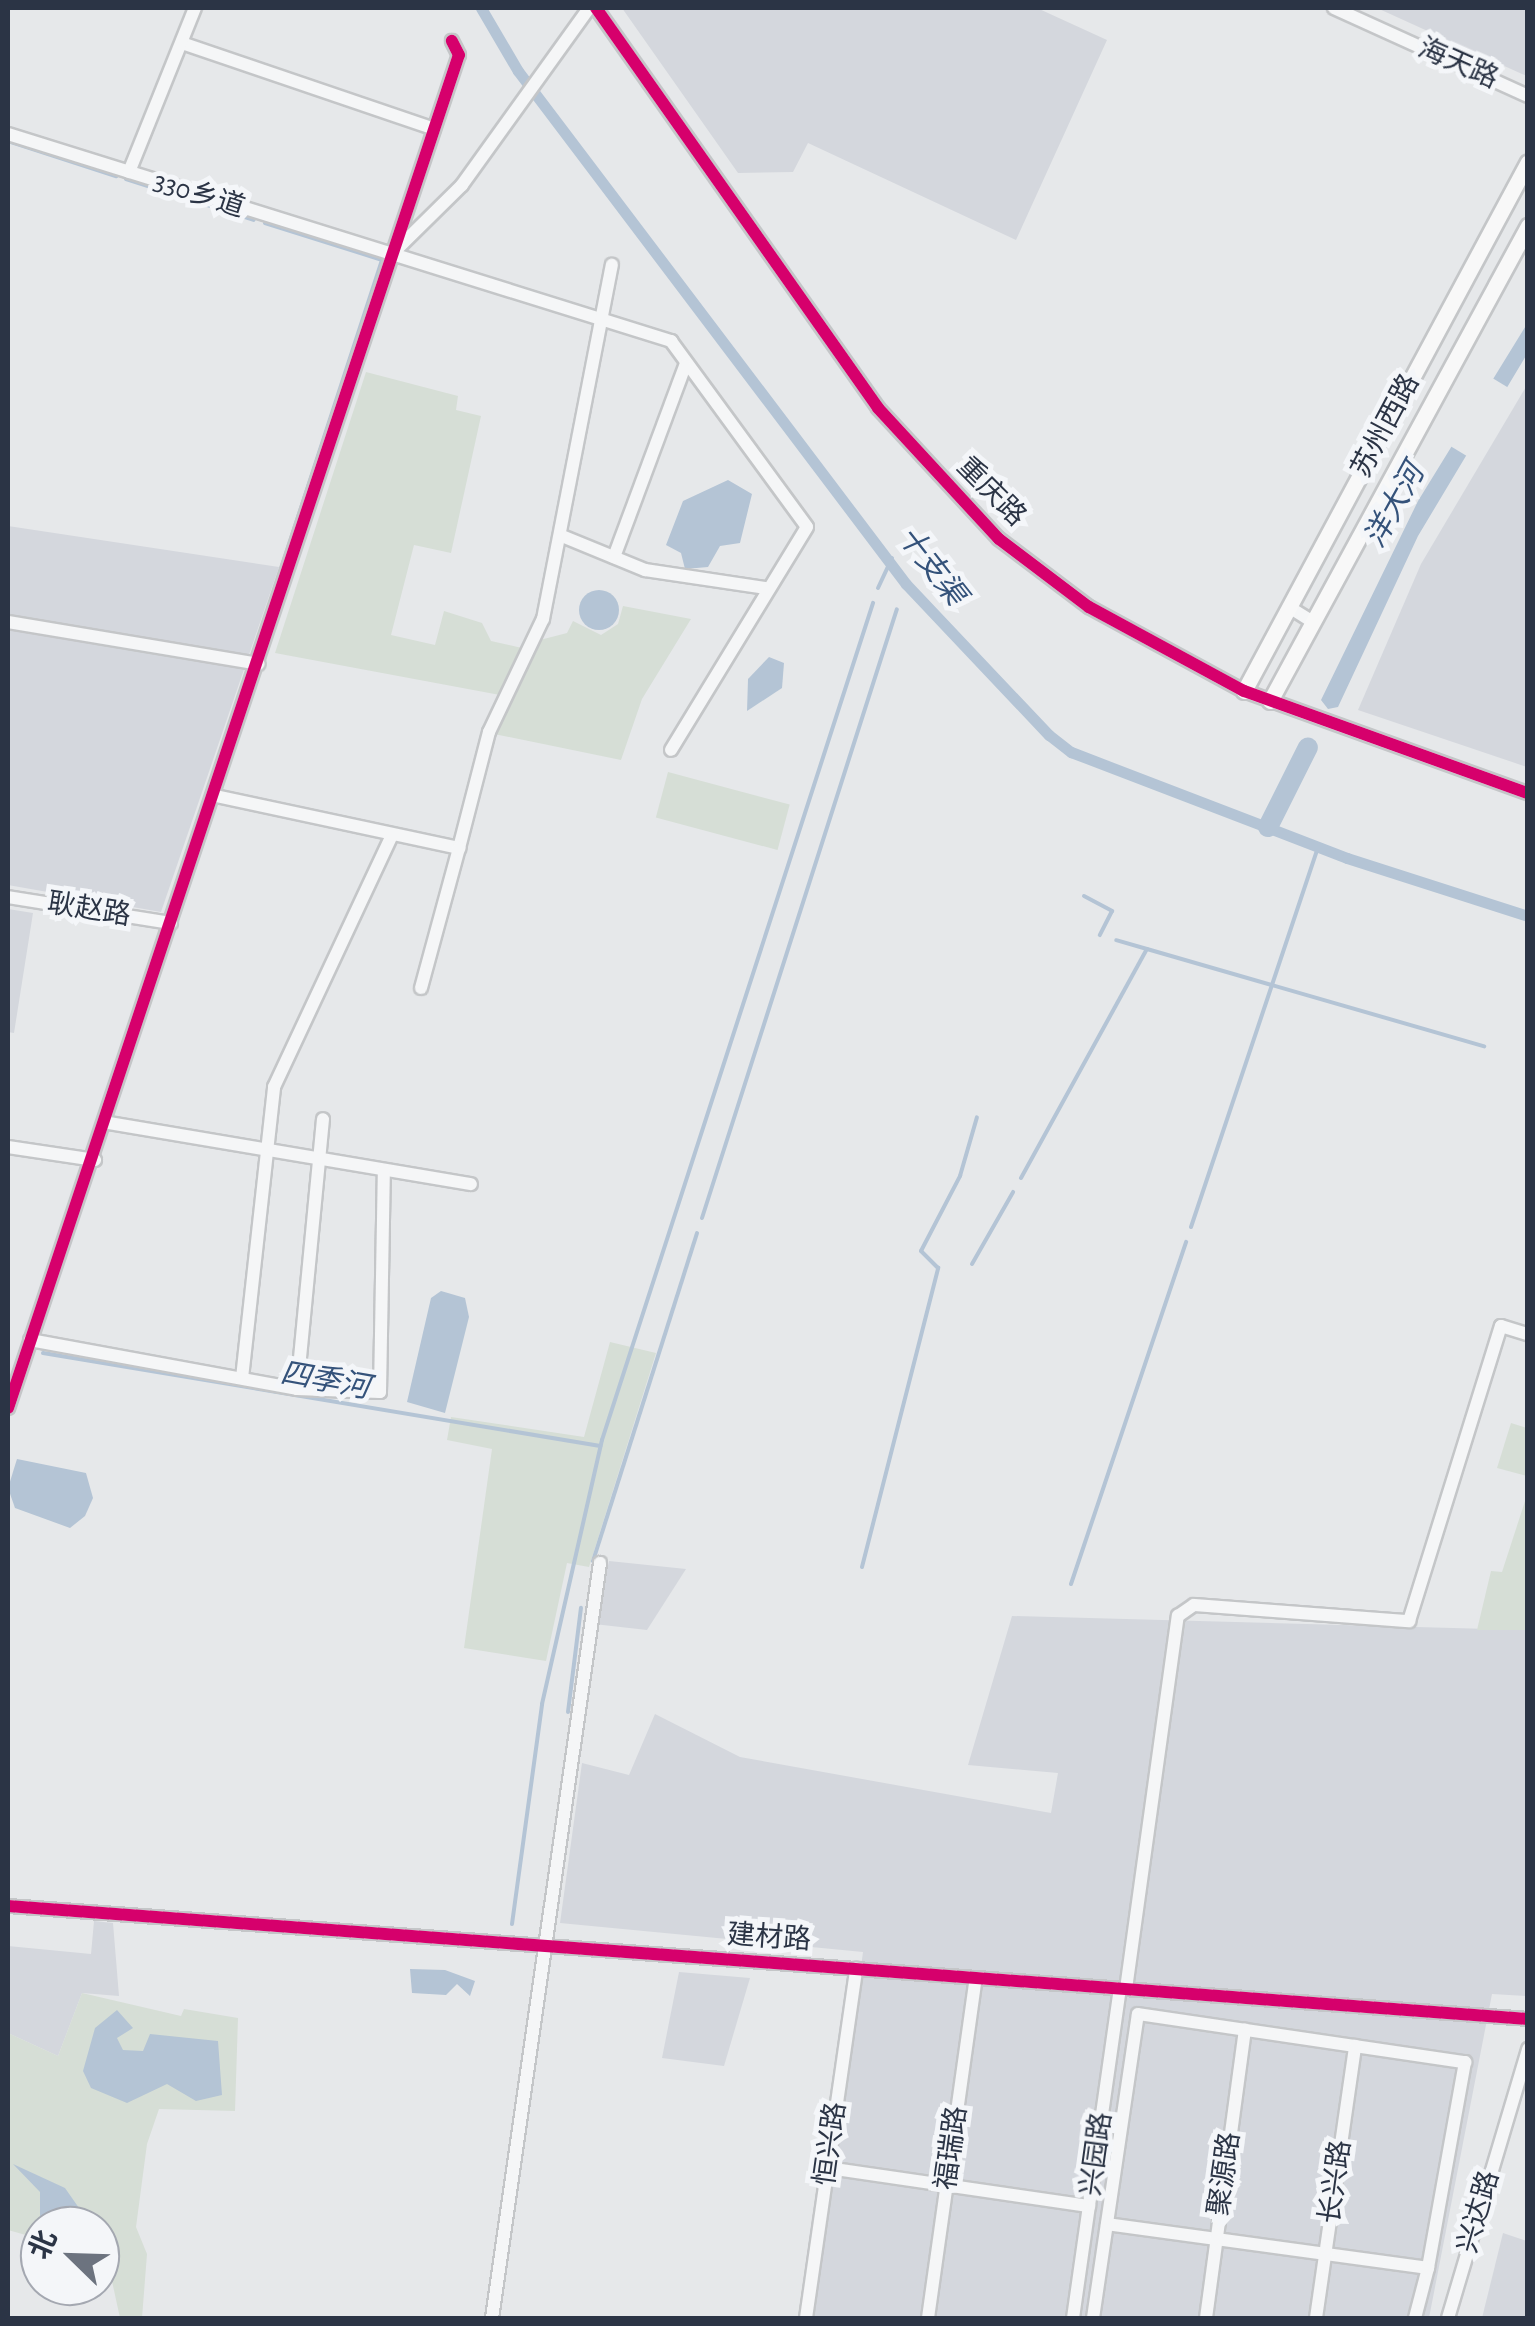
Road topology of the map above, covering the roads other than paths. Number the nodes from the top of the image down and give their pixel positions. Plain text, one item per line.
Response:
1 (195, 8) edge
2 (592, 8) edge
3 (1334, 8) edge
4 (452, 40) dead end
5 (182, 43) junction
6 (1528, 96) edge
7 (434, 128) junction
8 (8, 134) edge
9 (1528, 162) edge
10 (128, 172) junction
11 (1528, 226) edge
12 (390, 256) junction
13 (612, 265) dead end
14 (604, 321) junction
15 (685, 366) junction
16 (562, 536) junction
17 (614, 557) junction
18 (765, 588) junction
19 (1289, 607) junction
20 (8, 622) edge
21 (1312, 622) junction
22 (258, 664) junction
23 (1244, 691) junction
24 (1270, 700) junction
25 (671, 750) dead end
26 (1528, 793) edge
27 (216, 796) junction
28 (392, 834) junction
29 (459, 848) junction
30 (8, 897) edge
31 (172, 923) junction
32 (421, 988) dead end
33 (323, 1118) dead end
34 (108, 1123) junction
35 (8, 1146) edge
36 (265, 1152) junction
37 (95, 1160) junction
38 (319, 1162) junction
39 (384, 1170) junction
40 (471, 1184) dead end
41 (1528, 1334) edge
42 (30, 1340) junction
43 (242, 1378) junction
44 (297, 1389) junction
45 (8, 1408) edge
46 (600, 1562) dead end
47 (8, 1906) edge
48 (546, 1946) junction
49 (856, 1969) junction
50 (976, 1978) junction
51 (1123, 1989) junction
52 (1528, 2019) edge
53 (1245, 2030) junction
54 (1355, 2046) junction
55 (1528, 2048) edge
56 (828, 2168) junction
57 (947, 2186) junction
58 (1089, 2206) junction
59 (1107, 2224) junction
60 (1216, 2239) junction
61 (1326, 2254) junction
62 (1428, 2268) junction
63 (492, 2318) edge
64 (806, 2318) edge
65 (928, 2318) edge
66 (1073, 2318) edge
67 (1093, 2318) edge
68 (1206, 2318) edge
69 (1316, 2318) edge
70 (1416, 2318) edge
71 (1448, 2318) edge

1 - 5 street
2 - 12 street
2 - 23 street, 重庆路
3 - 6 street, 海天路
4 - 7 street
5 - 7 street
5 - 10 street
7 - 12 street
8 - 10 street, 330乡道
9 - 19 main road, 苏州西路
10 - 12 street, 330乡道
11 - 21 main road, 苏州西路
12 - 14 street, 330乡道
12 - 22 street
13 - 14 street
14 - 15 street, 330乡道
14 - 16 street
15 - 17 street
15 - 18 street, 330乡道
16 - 17 street
16 - 29 street
17 - 18 street
18 - 25 street
19 - 21 street
19 - 23 main road, 苏州西路
20 - 22 street
21 - 24 main road, 苏州西路
22 - 27 street
23 - 24 street, 重庆路
24 - 26 street, 重庆路
27 - 28 street
27 - 31 street
28 - 29 street
28 - 36 street
29 - 32 street
30 - 31 street, 耿赵路
31 - 34 street
33 - 38 street
34 - 36 street
34 - 37 street
35 - 37 street
36 - 38 street
36 - 43 street
37 - 42 street
38 - 39 street
38 - 44 street
39 - 40 street
39 - 44 street
41 - 51 street, 兴园路
42 - 43 street
42 - 45 street
43 - 44 street
46 - 48 street
47 - 48 street, 建材路
48 - 49 street, 建材路
48 - 63 street
49 - 50 street, 建材路
49 - 56 street, 恒兴路
50 - 51 street, 建材路
50 - 57 street, 福瑞路
51 - 52 street, 建材路
51 - 58 street, 兴园路
53 - 54 street
53 - 59 street
53 - 60 street, 聚源路
54 - 61 street, 长兴路
54 - 62 street
55 - 71 street, 兴达路
56 - 57 street
56 - 64 street, 恒兴路
57 - 58 street
57 - 65 street, 福瑞路
58 - 66 street, 兴园路
59 - 60 street
59 - 67 street
60 - 61 street
60 - 68 street, 聚源路
61 - 62 street
61 - 69 street, 长兴路
62 - 70 street

